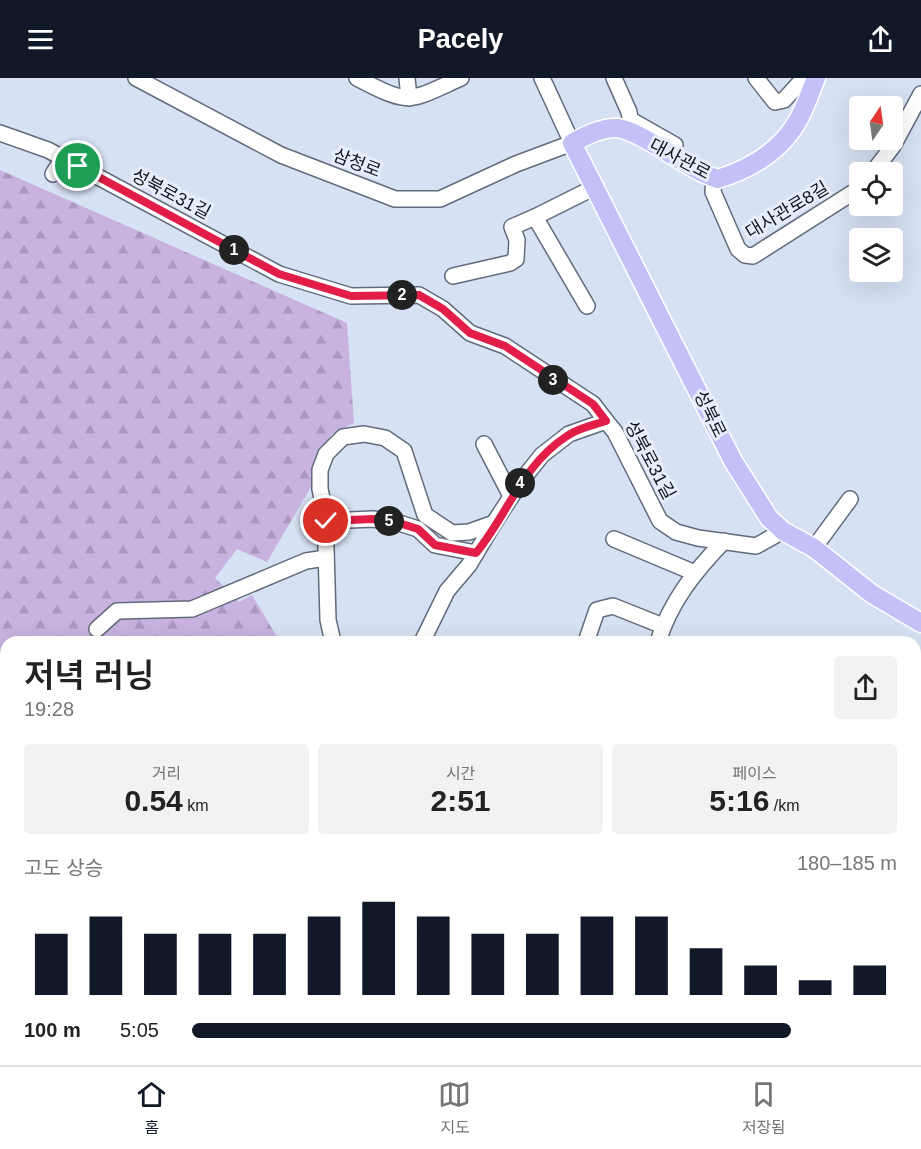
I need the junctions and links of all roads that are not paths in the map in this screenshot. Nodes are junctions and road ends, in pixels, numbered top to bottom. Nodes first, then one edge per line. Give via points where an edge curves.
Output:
1 (136, 78) edge
2 (357, 78) edge
3 (407, 78) edge
4 (461, 78) edge
5 (542, 78) edge
6 (614, 78) edge
7 (756, 78) edge
8 (804, 78) edge
9 (816, 78) edge
10 (921, 94) edge
11 (409, 98) junction
12 (630, 126) junction
13 (0, 133) edge
14 (572, 143) junction
15 (675, 146) dead end
16 (63, 158) junction
17 (881, 162) edge
18 (53, 174) dead end
19 (714, 177) junction
20 (595, 187) junction
21 (849, 195) edge
22 (535, 217) junction
23 (453, 276) dead end
24 (586, 306) dead end
25 (606, 421) junction
26 (484, 444) dead end
27 (511, 496) junction
28 (850, 499) dead end
29 (326, 521) junction
30 (494, 523) junction
31 (783, 531) junction
32 (614, 539) dead end
33 (724, 541) junction
34 (814, 548) junction
35 (476, 553) junction
36 (326, 558) junction
37 (695, 573) junction
38 (921, 623) edge
39 (663, 626) junction
40 (98, 629) dead end
41 (332, 636) edge
42 (425, 636) edge
43 (588, 636) edge
44 (660, 636) edge

1 - 14 street, 삼청로 via 281,155 395,199 440,199
2 - 11 street via 392,97
3 - 11 street
4 - 11 street
5 - 14 street
6 - 12 street via 630,111
7 - 8 street via 775,102 784,100
9 - 19 main road, 대사관로 via 797,122 771,152 741,172
10 - 17 street
12 - 14 main road, 대사관로 via 596,132
12 - 15 street
12 - 19 main road, 대사관로
13 - 16 street, 성북로31길
14 - 20 main road, 성북로
16 - 18 street
16 - 25 street, 성북로31길 via 279,274 351,296 419,295 443,309 470,333 505,346 593,404
19 - 21 street, 대사관로8길 via 713,192 738,249 745,255 753,256
20 - 22 street
20 - 31 main road, 성북로 via 733,461 763,509
22 - 23 street via 513,227 516,259
22 - 24 street
25 - 27 street, 성북로31길 via 569,434 542,455
25 - 33 street, 성북로31길 via 660,521 676,532
26 - 27 street
27 - 30 street, 성북로31길
28 - 34 street
29 - 30 street via 320,489 320,470 326,454 343,437 364,434 385,438 404,451 425,515 452,533
29 - 35 street via 373,519 399,523 418,529 435,545
29 - 36 street
30 - 35 street, 성북로31길
31 - 33 street, 성북로31길 via 756,546
31 - 34 main road, 성북로
32 - 37 street
33 - 37 street
34 - 38 main road, 성북로 via 872,594
35 - 42 street, 성북로31길 via 447,591
36 - 40 street via 306,561 192,609 117,612
36 - 41 street
37 - 39 street
39 - 43 street via 613,606 597,610
39 - 44 street

